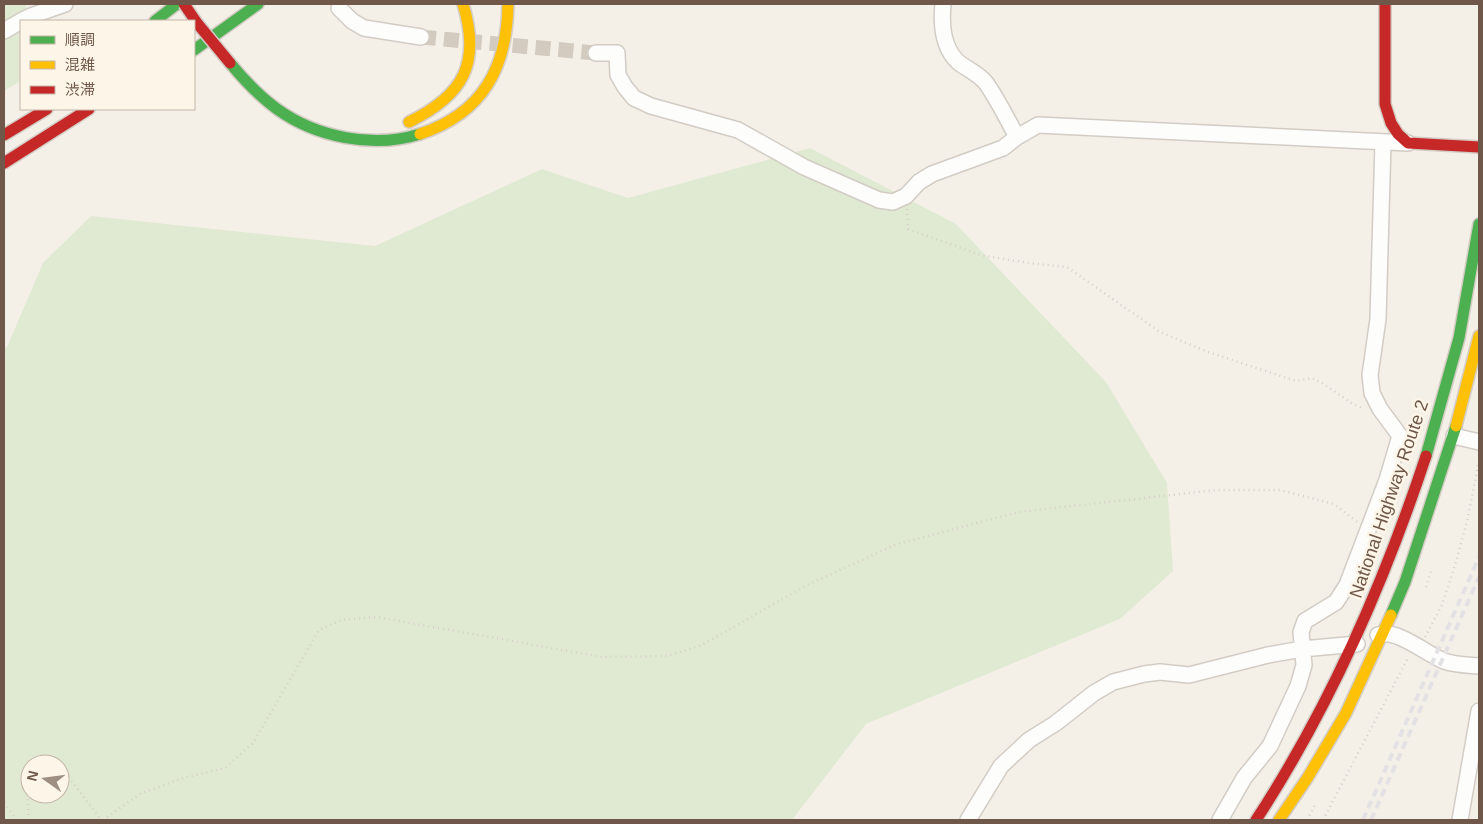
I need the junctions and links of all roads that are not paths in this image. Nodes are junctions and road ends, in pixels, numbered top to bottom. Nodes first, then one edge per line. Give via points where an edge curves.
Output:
1 (65, 4) edge
2 (177, 4) edge
3 (198, 4) edge
4 (258, 4) edge
5 (463, 4) edge
6 (508, 4) edge
7 (943, 4) edge
8 (1385, 4) edge
9 (339, 8) dead end
10 (184, 10) edge
11 (23, 20) edge
12 (156, 20) edge
13 (194, 20) edge
14 (195, 21) edge
15 (20, 22) edge
16 (4, 31) edge
17 (195, 35) edge
18 (421, 36) tunnel mouth
19 (230, 42) dead end
20 (195, 49) edge
21 (596, 53) tunnel mouth
22 (33, 110) edge
23 (45, 110) edge
24 (87, 110) edge
25 (397, 125) dead end
26 (4, 131) edge
27 (4, 135) edge
28 (1017, 137) junction
29 (1383, 142) junction
30 (1408, 143) junction
31 (1479, 147) edge
32 (4, 163) edge
33 (1479, 224) edge
34 (1479, 336) edge
35 (1472, 395) edge
36 (1454, 436) junction
37 (1479, 442) edge
38 (1383, 633) junction
39 (1353, 645) junction
40 (1302, 649) junction
41 (1479, 666) edge
42 (1479, 711) edge
43 (968, 820) edge
44 (1220, 820) edge
45 (1256, 820) edge
46 (1279, 820) edge
47 (1460, 820) edge

1 - 11 street
2 - 12 main road
3 - 10 main road
4 - 20 main road
5 - 25 main road via 471,39 461,80 440,106
6 - 14 main road, bridge via 507,32 501,58 485,90 470,106 451,121 428,132 376,141 351,140 293,119 244,80
7 - 28 street via 943,36 947,46 958,62 984,81
8 - 30 main road via 1385,104 1390,123
9 - 18 street via 364,28
10 - 13 main road, bridge
15 - 16 street
17 - 19 main road via 211,22
21 - 28 street via 617,53 618,74 634,98 651,106 738,130 804,167 879,200 893,202 906,196 932,174 1004,148
22 - 26 main road
23 - 27 main road
24 - 32 main road
28 - 29 street via 1038,125
29 - 30 street
29 - 40 street via 1378,319 1370,375 1372,393 1400,436 1347,585 1336,602 1305,621 1300,632
30 - 31 main road
33 - 39 main road, National Highway Route 2 via 1456,352 1431,445 1386,572
34 - 35 main road
35 - 36 main road
36 - 37 street
36 - 38 main road via 1405,582
38 - 39 street
38 - 41 street via 1401,638 1453,664
38 - 46 main road via 1346,713
39 - 40 street
39 - 45 main road, National Highway Route 2 via 1324,703
40 - 43 street via 1189,675 1160,672 1113,682 1030,740 1001,766
40 - 44 street via 1304,664 1298,686 1270,746 1244,778
42 - 47 street

